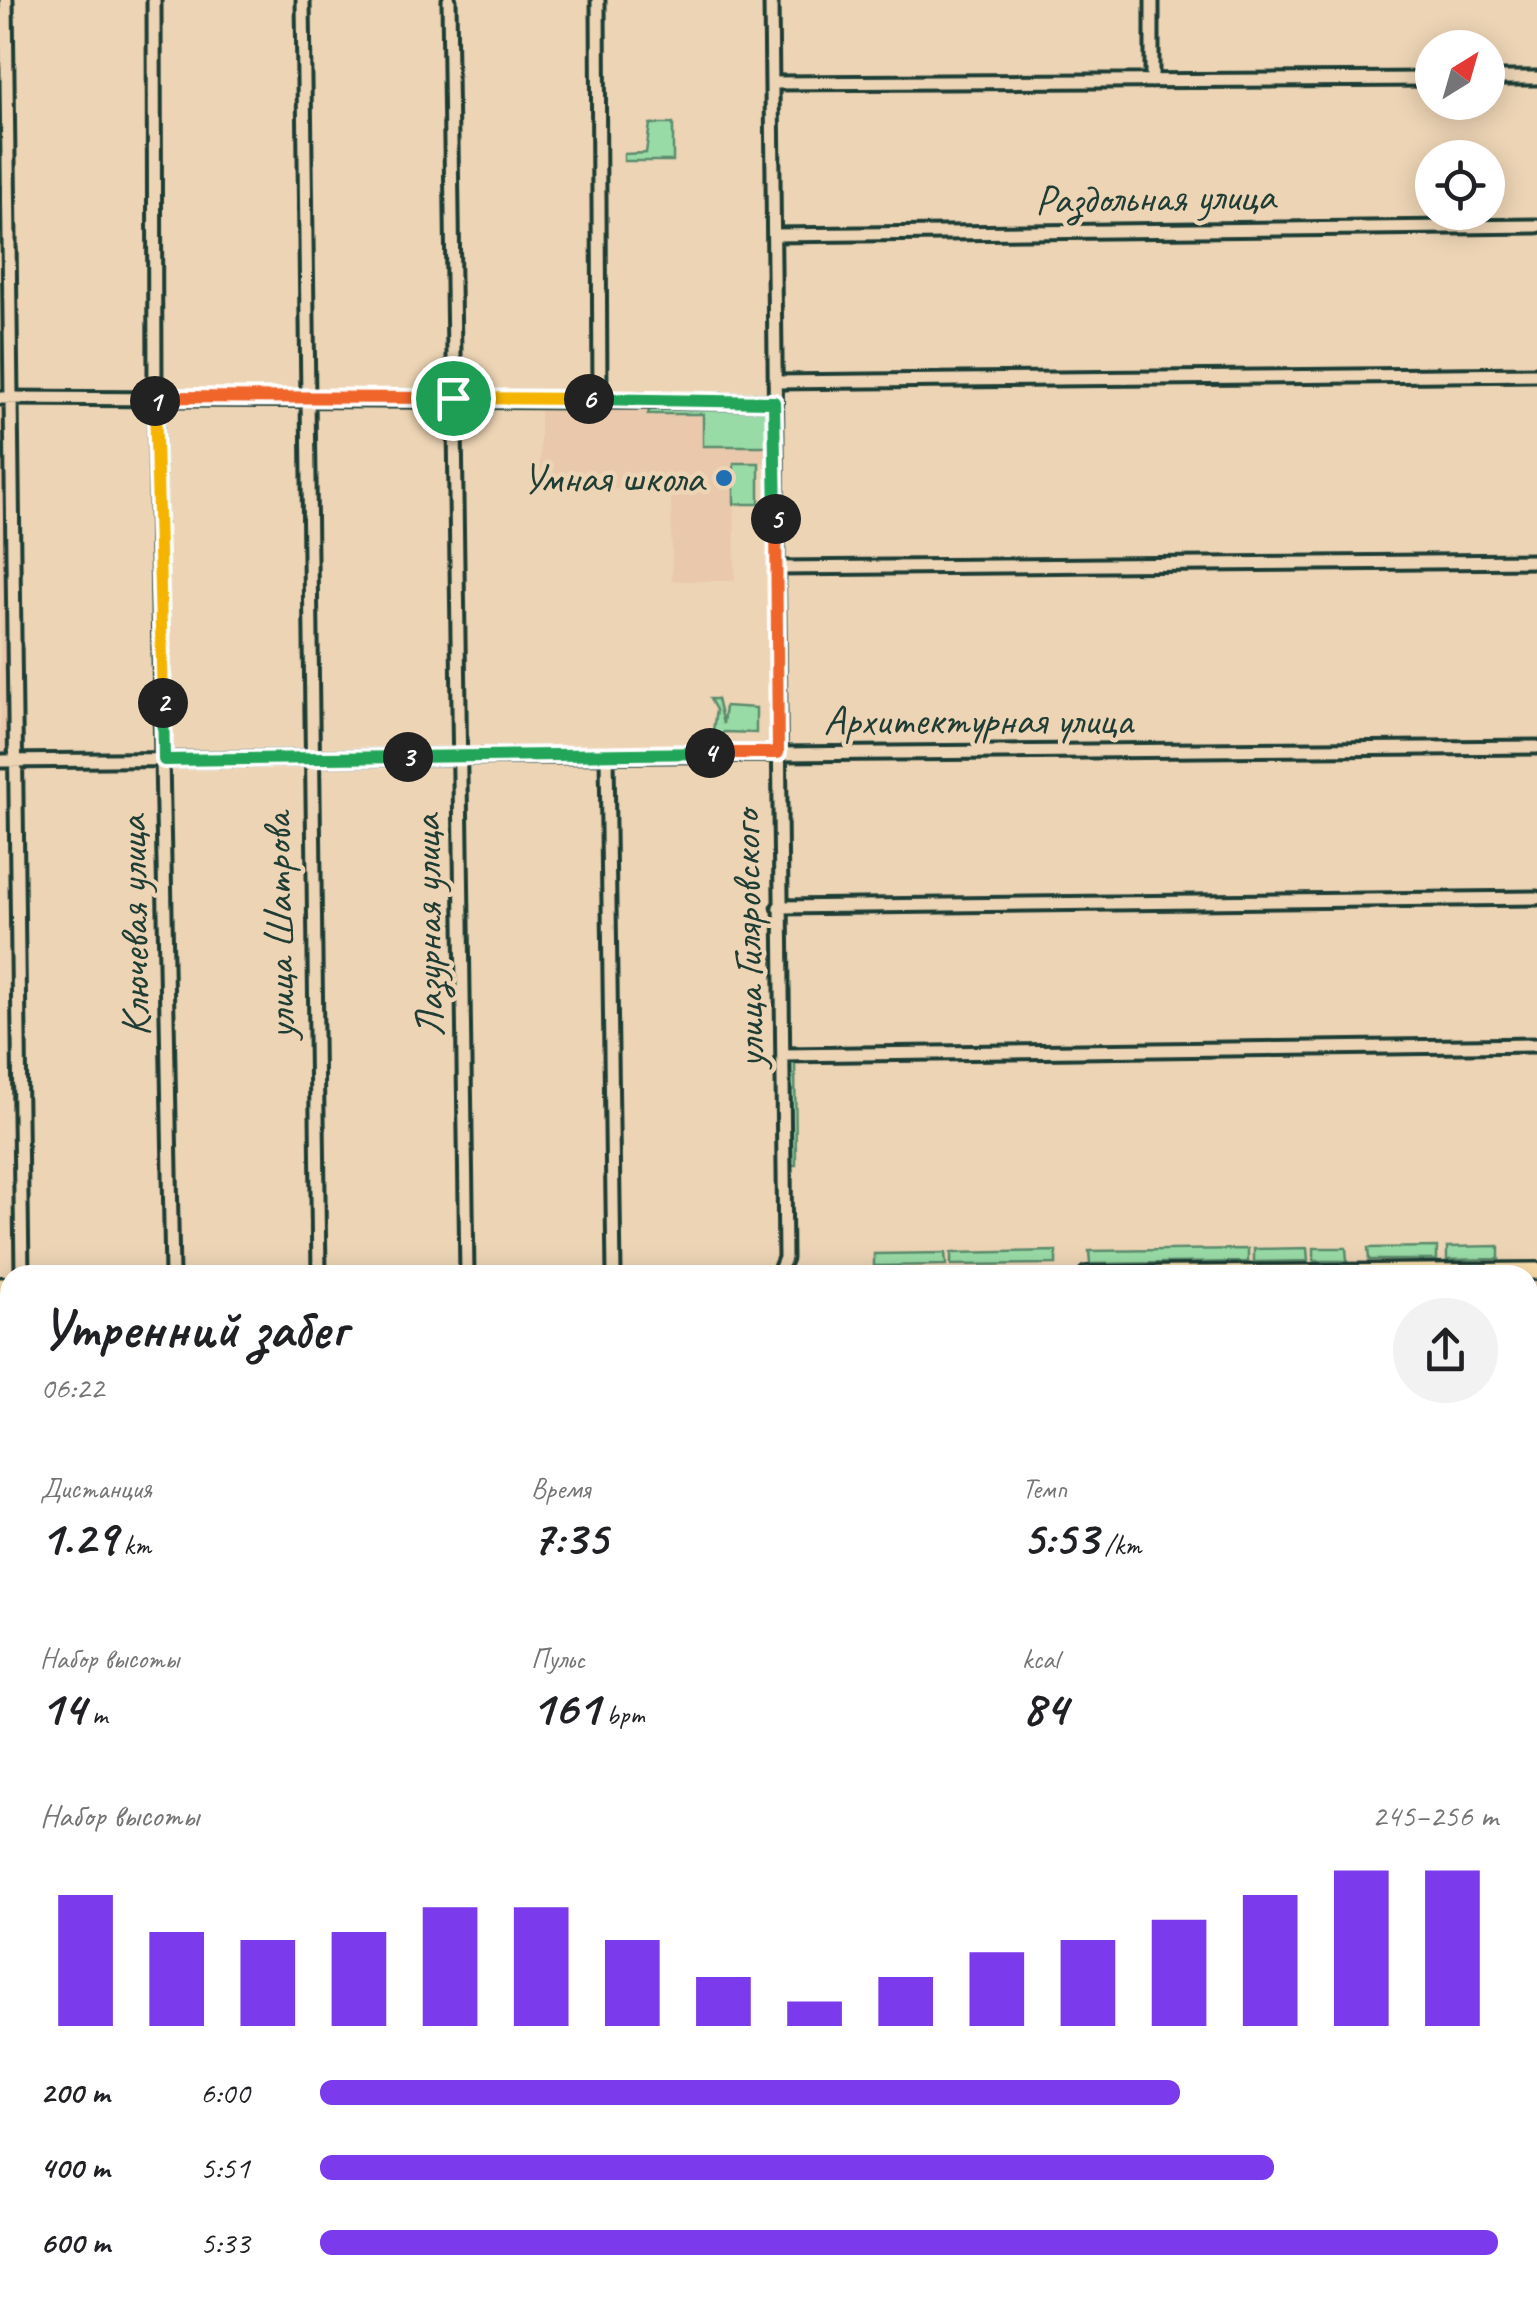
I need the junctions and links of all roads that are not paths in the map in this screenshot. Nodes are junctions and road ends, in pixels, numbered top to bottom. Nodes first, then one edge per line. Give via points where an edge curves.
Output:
1 (6, 0) edge
2 (154, 0) edge
3 (304, 0) edge
4 (449, 0) edge
5 (598, 0) edge
6 (771, 0) edge
7 (1152, 0) edge
8 (1415, 78) edge
9 (1505, 78) edge
10 (1537, 78) edge
11 (1152, 81) junction
12 (772, 83) junction
13 (1537, 226) edge
14 (774, 235) junction
15 (1537, 374) edge
16 (775, 382) junction
17 (155, 397) junction
18 (306, 397) junction
19 (5, 398) edge
20 (453, 398) junction
21 (600, 400) junction
22 (774, 402) junction
23 (1537, 562) edge
24 (777, 568) junction
25 (1537, 747) edge
26 (778, 753) junction
27 (607, 754) junction
28 (459, 756) junction
29 (311, 758) junction
30 (15, 760) junction
31 (164, 760) junction
32 (0, 761) edge
33 (1537, 898) edge
34 (779, 908) junction
35 (1537, 1045) edge
36 (783, 1055) junction
37 (22, 1265) edge
38 (172, 1265) edge
39 (319, 1265) edge
40 (467, 1265) edge
41 (614, 1265) edge
42 (782, 1265) edge

1 - 19 street
2 - 17 street, Ключевая улица
3 - 18 street, улица Шатрова
4 - 20 street, Лазурная улица
5 - 21 street
6 - 12 street, улица Гиляровского
7 - 11 street
8 - 11 street
9 - 10 street
11 - 12 street
12 - 14 street, улица Гиляровского
13 - 14 street, Раздольная улица
14 - 16 street, улица Гиляровского
15 - 16 street
16 - 22 street, улица Гиляровского
17 - 18 street
17 - 19 street
17 - 31 street, Ключевая улица
18 - 20 street
18 - 29 street, улица Шатрова
19 - 30 street
20 - 21 street
20 - 28 street, Лазурная улица
21 - 22 street
22 - 24 street, улица Гиляровского
23 - 24 street
24 - 26 street, улица Гиляровского
25 - 26 street, Архитектурная улица
26 - 27 street, Архитектурная улица
26 - 34 street, улица Гиляровского
27 - 28 street, Архитектурная улица
27 - 41 street
28 - 29 street, Архитектурная улица
28 - 40 street, Лазурная улица
29 - 31 street, Архитектурная улица
29 - 39 street, улица Шатрова
30 - 31 street, Архитектурная улица
30 - 32 street, Архитектурная улица
30 - 37 street
31 - 38 street, Ключевая улица
33 - 34 street
34 - 36 street, улица Гиляровского
35 - 36 street
36 - 42 street, улица Гиляровского

